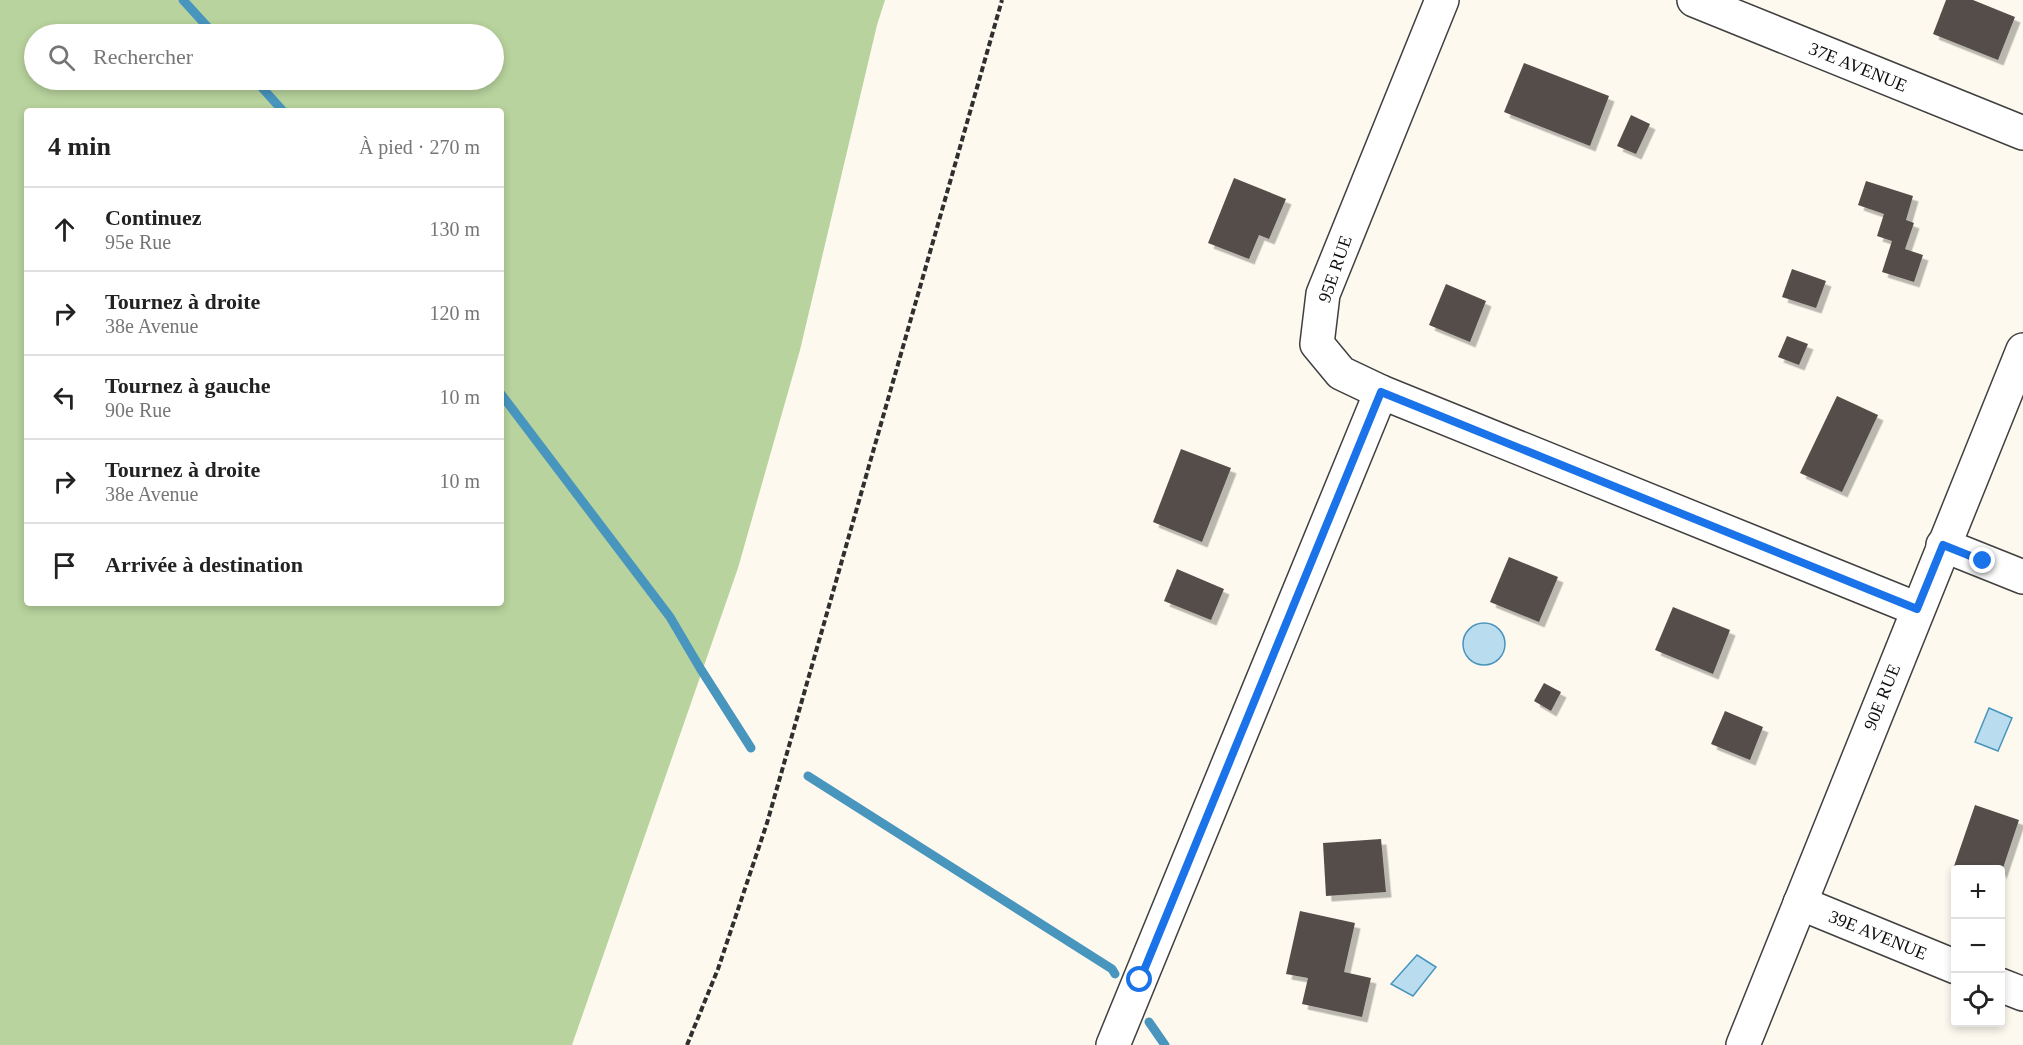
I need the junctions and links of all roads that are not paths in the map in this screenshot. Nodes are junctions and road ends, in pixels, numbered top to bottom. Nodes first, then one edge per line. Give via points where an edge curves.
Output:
1 (1442, 0) edge
2 (1694, 0) edge
3 (2023, 133) edge
4 (2023, 350) edge
5 (1381, 392) junction
6 (1943, 545) junction
7 (2023, 577) edge
8 (1917, 609) junction
9 (1800, 903) junction
10 (1951, 965) edge
11 (2005, 987) edge
12 (2023, 994) edge
13 (1113, 1045) edge
14 (1743, 1045) edge

1 - 5 street, 95E RUE via 1323,294 1317,344 1341,373
2 - 3 street, 37E AVENUE
4 - 6 street, 90E RUE
5 - 8 street, 95E RUE
5 - 13 street
6 - 7 street
6 - 8 street, 90E RUE
8 - 9 street, 90E RUE
9 - 10 street, 39E AVENUE
9 - 14 street, 90E RUE
11 - 12 street

